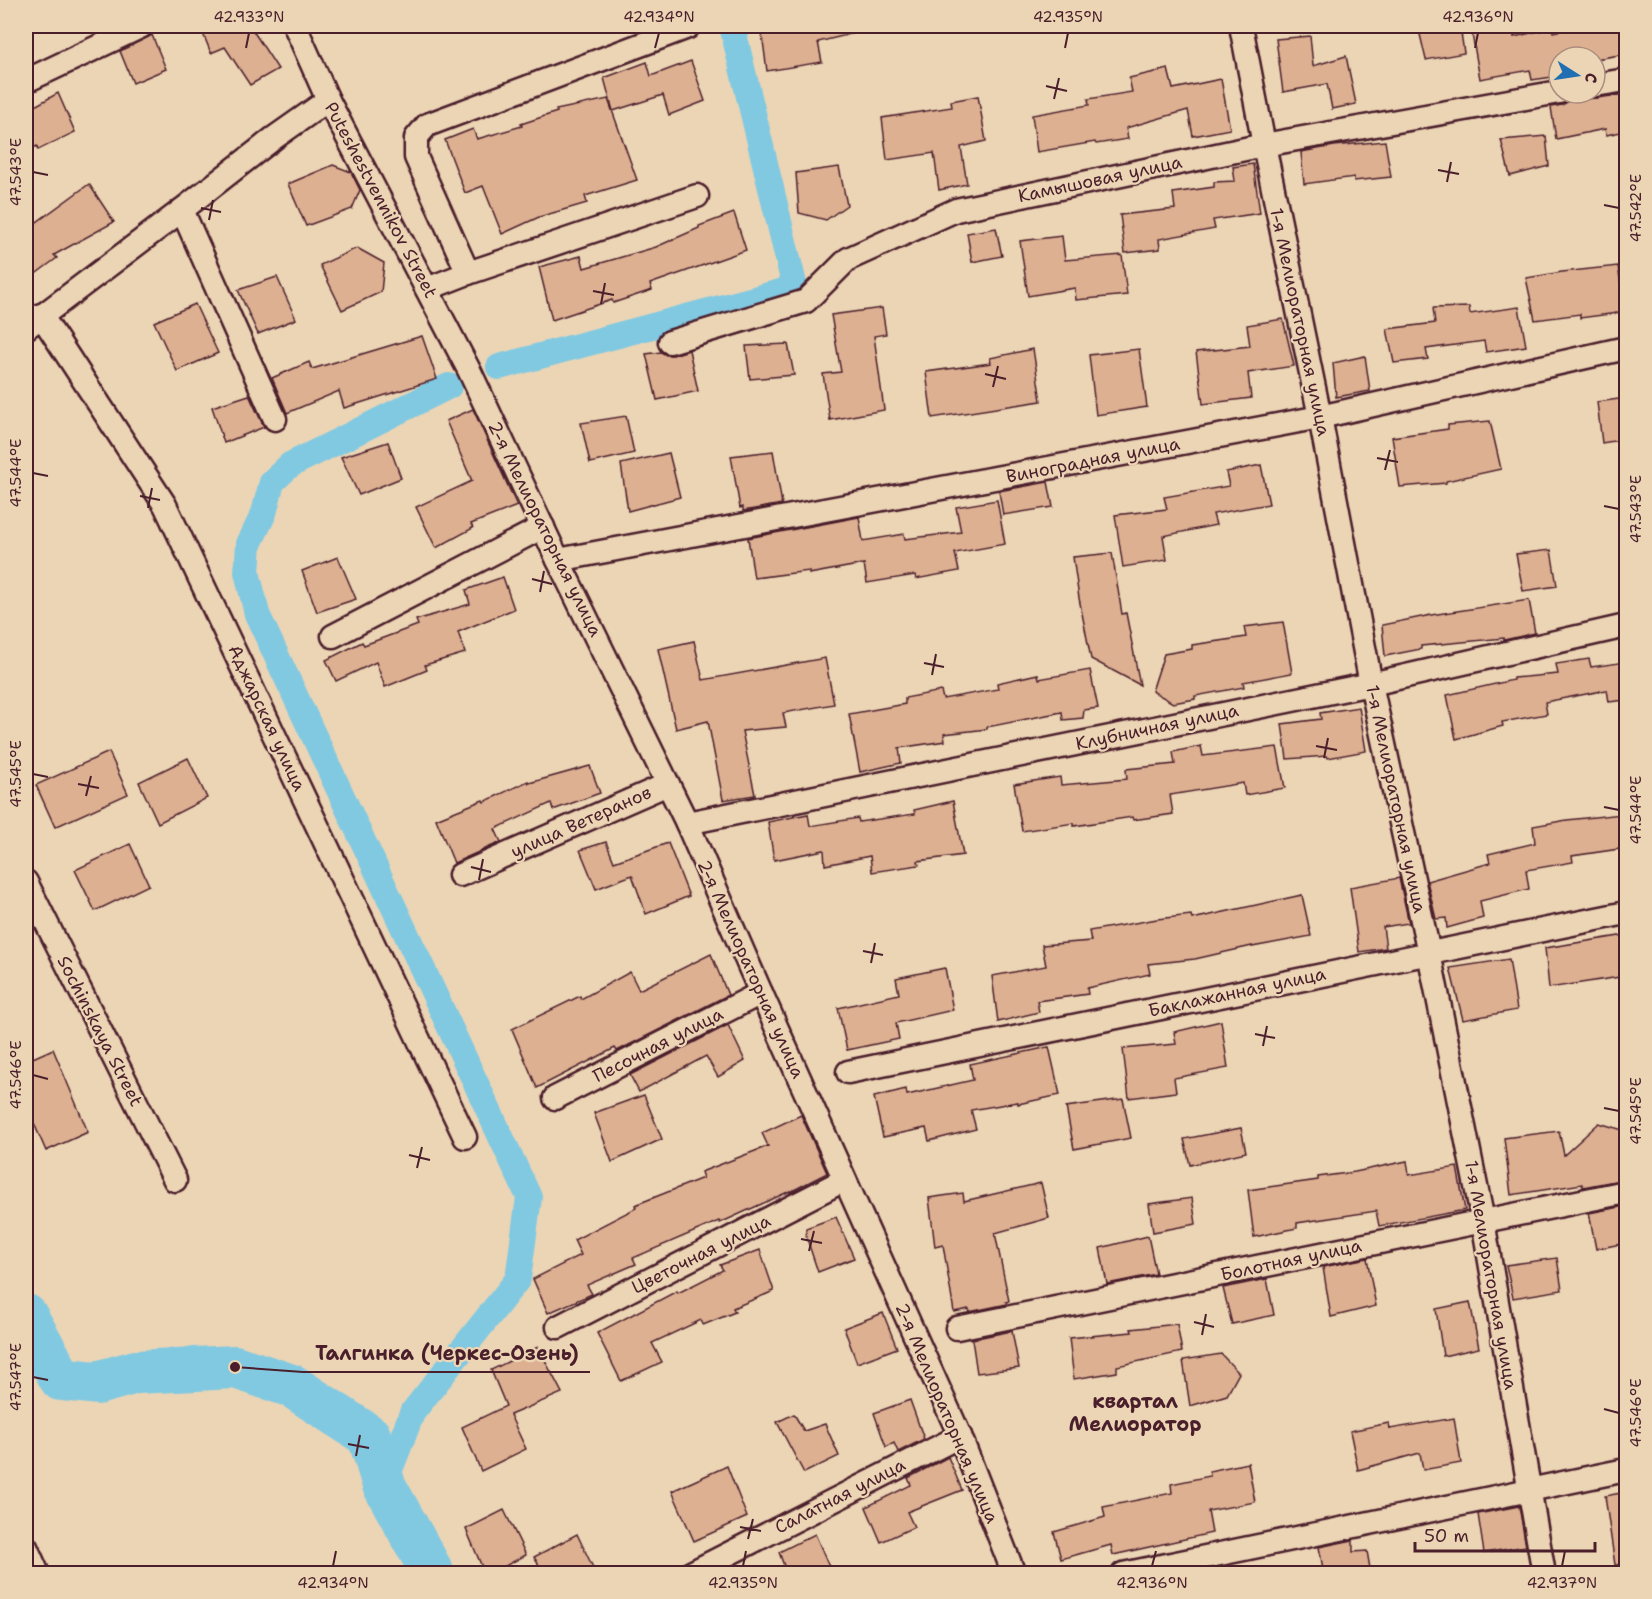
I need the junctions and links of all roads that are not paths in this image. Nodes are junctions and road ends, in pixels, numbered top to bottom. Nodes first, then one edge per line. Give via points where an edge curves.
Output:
1 (142, 26) edge
2 (295, 26) edge
3 (1241, 26) edge
4 (688, 27) dead end
5 (1626, 80) edge
6 (26, 81) edge
7 (1607, 84) edge
8 (1547, 94) edge
9 (328, 100) junction
10 (1264, 145) junction
11 (697, 196) dead end
12 (182, 210) junction
13 (468, 273) junction
14 (427, 289) junction
15 (33, 322) edge
16 (670, 342) dead end
17 (1626, 348) edge
18 (470, 372) joint
19 (1320, 417) junction
20 (275, 419) dead end
21 (543, 527) junction
22 (558, 560) junction
23 (1626, 626) edge
24 (333, 636) dead end
25 (1371, 684) junction
26 (668, 784) junction
27 (687, 823) junction
28 (460, 875) dead end
29 (26, 882) edge
30 (1626, 913) edge
31 (1430, 953) junction
32 (761, 993) junction
33 (848, 1072) dead end
34 (555, 1098) dead end
35 (465, 1137) dead end
36 (175, 1180) dead end
37 (844, 1180) junction
38 (1626, 1192) edge
39 (1483, 1221) junction
40 (558, 1327) dead end
41 (957, 1328) dead end
42 (960, 1436) junction
43 (1626, 1470) edge
44 (1529, 1490) junction
45 (26, 1547) edge
46 (38, 1574) edge
47 (689, 1574) edge
48 (1014, 1574) edge
49 (1123, 1574) edge
50 (1544, 1574) edge

1 - 6 street
2 - 9 street, Puteshestvennikov Street
3 - 10 street, 1-я Мелиораторная улица
4 - 13 street via 427,125 421,131 416,138 416,157
5 - 7 street
8 - 10 street, Камышовая улица
9 - 12 street
9 - 14 street, Puteshestvennikov Street
10 - 16 street, Камышовая улица via 956,210 848,259 806,301
10 - 19 street, 1-я Мелиораторная улица
11 - 13 street
12 - 15 street
12 - 20 street
13 - 14 street
14 - 18 street, Puteshestvennikov Street
15 - 35 street, Аджарская улица via 165,505
17 - 19 street, Виноградная улица
18 - 21 street, 2-я Мелиораторная улица
19 - 22 street, Виноградная улица
19 - 25 street, 1-я Мелиораторная улица
21 - 22 street, 2-я Мелиораторная улица
21 - 24 street
22 - 26 street, 2-я Мелиораторная улица
23 - 25 street, Клубничная улица
25 - 27 street, Клубничная улица
25 - 31 street, 1-я Мелиораторная улица
26 - 27 street, 2-я Мелиораторная улица
26 - 28 street, улица Ветеранов
27 - 32 street, 2-я Мелиораторная улица
29 - 36 street, Sochinskaya Street
30 - 31 street, Баклажанная улица
31 - 33 street, Баклажанная улица
31 - 39 street, 1-я Мелиораторная улица
32 - 34 street, Песочная улица
32 - 37 street, 2-я Мелиораторная улица
37 - 40 street, Цветочная улица
37 - 42 street, 2-я Мелиораторная улица
38 - 39 street, Болотная улица
39 - 41 street, Болотная улица
39 - 44 street, 1-я Мелиораторная улица
42 - 47 street, Салатная улица
42 - 48 street, 2-я Мелиораторная улица
43 - 44 street
44 - 49 street
44 - 50 street, 1-я Мелиораторная улица
45 - 46 street

